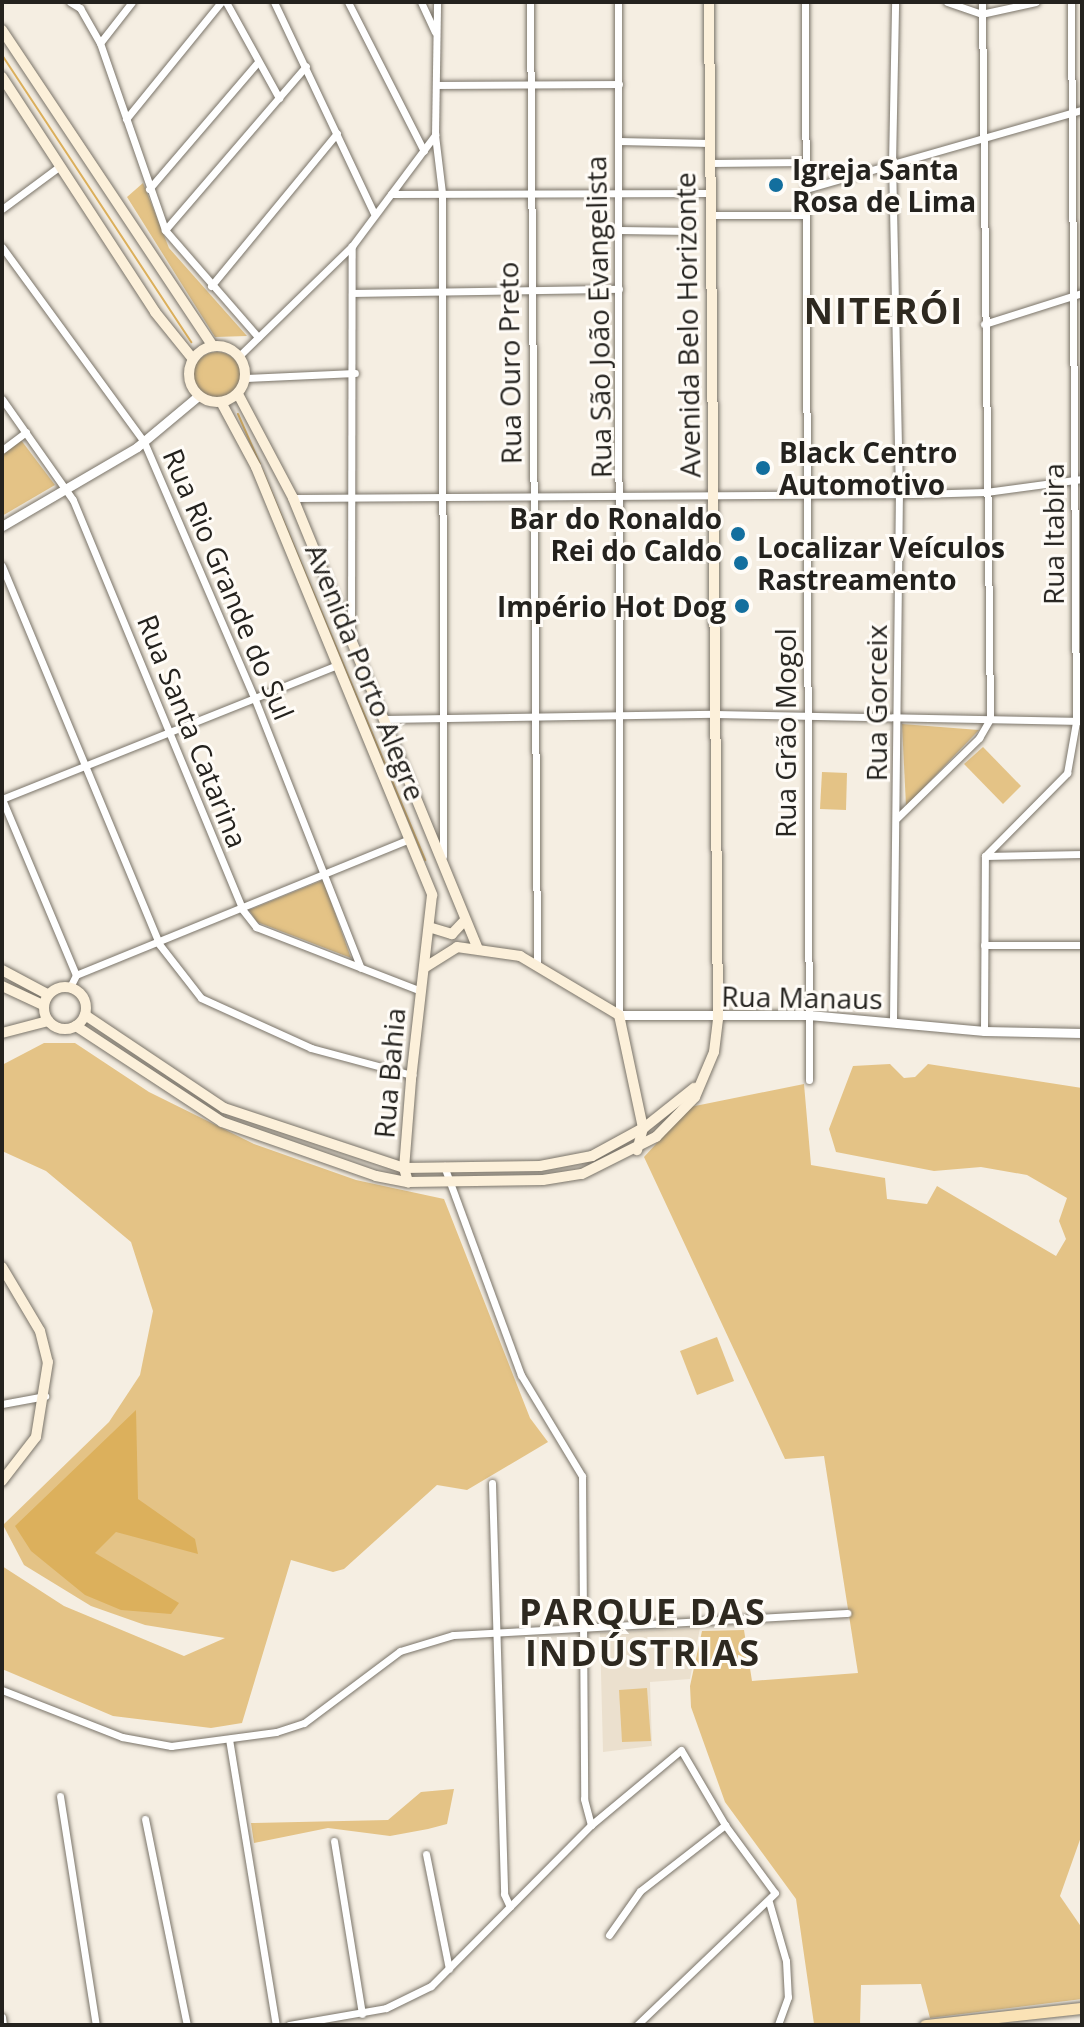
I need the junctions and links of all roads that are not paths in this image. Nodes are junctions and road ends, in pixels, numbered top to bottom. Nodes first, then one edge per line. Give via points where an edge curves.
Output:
1 (70, 2) edge
2 (132, 2) edge
3 (224, 2) edge
4 (274, 2) edge
5 (348, 2) edge
6 (421, 2) edge
7 (437, 2) edge
8 (530, 2) edge
9 (618, 2) edge
10 (709, 2) edge
11 (805, 2) edge
12 (895, 2) edge
13 (947, 2) edge
14 (982, 2) edge
15 (1036, 2) edge
16 (1071, 2) edge
17 (82, 5) edge
18 (981, 14) junction
19 (2, 30) edge
20 (435, 34) junction
21 (100, 43) junction
22 (258, 62) junction
23 (306, 66) junction
24 (2, 77) edge
25 (530, 83) junction
26 (619, 84) junction
27 (436, 85) junction
28 (279, 98) junction
29 (1079, 111) edge
30 (126, 119) junction
31 (337, 133) junction
32 (435, 135) junction
33 (984, 138) junction
34 (619, 141) junction
35 (709, 143) junction
36 (424, 151) junction
37 (806, 162) junction
38 (709, 163) junction
39 (892, 165) junction
40 (60, 166) junction
41 (149, 189) junction
42 (806, 189) junction
43 (618, 192) junction
44 (442, 193) junction
45 (530, 193) junction
46 (708, 193) junction
47 (391, 194) junction
48 (2, 209) edge
49 (374, 214) junction
50 (709, 215) junction
51 (806, 215) junction
52 (165, 230) junction
53 (619, 230) junction
54 (691, 231) dead end
55 (352, 246) junction
56 (2, 247) edge
57 (211, 286) junction
58 (530, 288) junction
59 (619, 289) junction
60 (442, 291) junction
61 (354, 293) junction
62 (1078, 294) edge
63 (984, 324) junction
64 (258, 337) junction
65 (213, 346) junction
66 (239, 356) junction
67 (192, 358) junction
68 (355, 373) junction
69 (246, 378) junction
70 (1082, 388) edge
71 (1072, 391) junction
72 (238, 394) junction
73 (198, 396) junction
74 (2, 399) edge
75 (221, 402) junction
76 (26, 432) junction
77 (144, 442) junction
78 (2, 450) edge
79 (1080, 480) edge
80 (67, 490) junction
81 (986, 492) junction
82 (713, 494) junction
83 (807, 494) junction
84 (899, 494) junction
85 (622, 495) junction
86 (293, 498) junction
87 (352, 498) junction
88 (444, 498) junction
89 (533, 498) junction
90 (2, 526) edge
91 (1075, 532) junction
92 (1082, 538) edge
93 (2, 566) edge
94 (351, 640) junction
95 (337, 665) junction
96 (254, 697) junction
97 (715, 714) junction
98 (807, 715) junction
99 (622, 717) junction
100 (444, 718) junction
101 (535, 718) junction
102 (385, 719) junction
103 (897, 719) junction
104 (990, 719) junction
105 (1079, 722) edge
106 (171, 732) junction
107 (86, 765) junction
108 (2, 799) edge
109 (897, 818) junction
110 (409, 839) junction
111 (1082, 854) edge
112 (985, 856) junction
113 (443, 864) junction
114 (326, 876) junction
115 (242, 909) junction
116 (464, 921) junction
117 (432, 928) junction
118 (159, 944) junction
119 (984, 945) junction
120 (1082, 945) edge
121 (478, 949) junction
122 (537, 963) junction
123 (361, 968) junction
124 (424, 968) junction
125 (2, 970) edge
126 (76, 975) junction
127 (2, 986) edge
128 (70, 987) junction
129 (421, 991) junction
130 (45, 1000) junction
131 (85, 1015) junction
132 (619, 1015) junction
133 (809, 1015) junction
134 (718, 1018) junction
135 (893, 1019) junction
136 (48, 1021) junction
137 (76, 1026) junction
138 (984, 1031) junction
139 (2, 1033) edge
140 (1082, 1033) edge
141 (412, 1075) junction
142 (704, 1078) junction
143 (809, 1080) dead end
144 (643, 1128) junction
145 (637, 1150) junction
146 (444, 1166) junction
147 (404, 1168) junction
148 (408, 1182) junction
149 (451, 1183) junction
150 (2, 1267) edge
151 (47, 1395) junction
152 (2, 1404) edge
153 (2, 1481) edge
154 (492, 1483) dead end
155 (847, 1613) dead end
156 (585, 1628) junction
157 (497, 1632) junction
158 (2, 1690) edge
159 (229, 1739) junction
160 (60, 1796) dead end
161 (145, 1819) dead end
162 (591, 1825) junction
163 (725, 1825) junction
164 (334, 1841) dead end
165 (426, 1854) dead end
166 (769, 1902) junction
167 (510, 1907) junction
168 (609, 1935) dead end
169 (449, 1969) junction
170 (1082, 2008) edge
171 (362, 2014) junction
172 (2, 2017) edge
173 (3, 2025) edge
174 (96, 2025) edge
175 (187, 2025) edge
176 (276, 2025) edge
177 (289, 2025) edge
178 (637, 2025) edge
179 (778, 2025) edge
180 (925, 2025) edge

1 - 17 street
2 - 21 street
3 - 22 street
3 - 30 street
4 - 23 street
5 - 36 street
6 - 20 street
7 - 20 street
8 - 25 street, Rua Ouro Preto
9 - 26 street, Rua São João Evangelista
10 - 35 main road, Avenida Belo Horizonte
11 - 37 street, Rua Grão Mogol
12 - 39 street, Rua Gorceix
13 - 18 street
14 - 18 street
15 - 18 street
16 - 29 street, Rua Itabira
17 - 21 street
18 - 33 street
19 - 65 main road
20 - 27 street
21 - 30 street
22 - 28 street
22 - 41 street
23 - 28 street
23 - 31 street
24 - 40 main road
25 - 26 street
25 - 27 street
25 - 45 street, Rua Ouro Preto
26 - 34 street, Rua São João Evangelista
27 - 32 street
28 - 52 street
29 - 33 street
29 - 62 street, Rua Itabira
30 - 41 street
31 - 49 street
31 - 57 street
32 - 36 street
32 - 44 street
33 - 39 street
33 - 63 street
34 - 35 street
34 - 43 street, Rua São João Evangelista
35 - 38 main road, Avenida Belo Horizonte
36 - 47 street
37 - 38 street
37 - 42 street, Rua Grão Mogol
38 - 46 main road, Avenida Belo Horizonte
39 - 42 street
39 - 84 street, Rua Gorceix
40 - 48 street
40 - 67 main road via 155,312
41 - 52 street
42 - 51 street, Rua Grão Mogol
43 - 45 street
43 - 46 street
43 - 53 street, Rua São João Evangelista
44 - 45 street
44 - 47 street
44 - 60 street
45 - 58 street, Rua Ouro Preto
46 - 50 main road, Avenida Belo Horizonte
47 - 49 street
49 - 55 street
50 - 51 street
50 - 82 main road, Avenida Belo Horizonte
51 - 83 street, Rua Grão Mogol
52 - 57 street
53 - 54 street
53 - 59 street, Rua São João Evangelista
55 - 61 street
55 - 64 street
56 - 77 street, Rua Rio Grande do Sul
57 - 64 street
58 - 59 street
58 - 60 street
58 - 89 street, Rua Ouro Preto
59 - 85 street, Rua São João Evangelista
60 - 61 street
60 - 88 street
61 - 68 street
62 - 63 street
62 - 71 street, Rua Itabira
63 - 81 street
64 - 66 street
65 - 66 main road
65 - 67 main road
66 - 69 main road
67 - 73 main road via 189,376
68 - 69 street
68 - 87 street
69 - 72 main road
70 - 71 street
71 - 79 street, Rua Itabira
72 - 75 main road
72 - 86 main road, Avenida Porto Alegre
73 - 75 main road
73 - 77 street
74 - 76 street, Rua Santa Catarina
75 - 95 main road, Avenida Porto Alegre via 256,467
76 - 78 street
76 - 80 street, Rua Santa Catarina
77 - 80 street
77 - 96 street, Rua Rio Grande do Sul
79 - 81 street
79 - 91 street, Rua Itabira
80 - 90 street
80 - 106 street, Rua Santa Catarina
81 - 84 street
81 - 104 street
82 - 83 street
82 - 85 street
82 - 97 main road, Avenida Belo Horizonte
83 - 84 street
83 - 98 street, Rua Grão Mogol
84 - 103 street, Rua Gorceix
85 - 89 street
85 - 99 street, Rua São João Evangelista
86 - 87 street
86 - 94 main road, Avenida Porto Alegre
87 - 88 street
87 - 94 street
88 - 89 street
88 - 100 street
89 - 101 street, Rua Ouro Preto
91 - 92 street
91 - 105 street, Rua Itabira
93 - 107 street
94 - 102 main road, Avenida Porto Alegre
95 - 96 street
95 - 110 main road, Avenida Porto Alegre
96 - 106 street
96 - 114 street, Rua Rio Grande do Sul
97 - 98 street
97 - 99 street
97 - 134 main road, Avenida Belo Horizonte
98 - 103 street
98 - 133 street, Rua Grão Mogol
99 - 101 street
99 - 132 street, Rua São João Evangelista
100 - 101 street
100 - 102 street
100 - 113 street
101 - 122 street, Rua Ouro Preto
102 - 113 main road, Avenida Porto Alegre
103 - 104 street
103 - 109 street, Rua Gorceix
104 - 105 street
104 - 109 street via 979,738
105 - 112 street, Rua Itabira via 1067,773
106 - 107 street
106 - 115 street, Rua Santa Catarina
107 - 108 street
107 - 118 street
108 - 126 street
109 - 135 street, Rua Gorceix
110 - 114 street
110 - 117 main road, Avenida Porto Alegre via 432,895
111 - 112 street
112 - 119 street
113 - 116 main road, Avenida Porto Alegre
114 - 115 street
114 - 123 street, Rua Rio Grande do Sul
115 - 118 street
115 - 123 street, Rua Santa Catarina via 256,927
116 - 117 main road via 452,934
116 - 121 main road, Avenida Porto Alegre
117 - 124 main road, Avenida Porto Alegre
118 - 126 street
118 - 141 street via 201,998 311,1048
119 - 120 street
119 - 138 street
121 - 122 main road
121 - 124 main road via 457,947
122 - 132 main road
123 - 129 street, Rua Santa Catarina
124 - 129 main road, Rua Bahia
125 - 130 main road
126 - 128 street
127 - 130 main road
128 - 130 main road
128 - 131 main road via 84,998
129 - 141 main road, Rua Bahia
130 - 136 main road
131 - 137 main road
131 - 147 main road via 224,1108
132 - 134 street, Rua Manaus
132 - 144 main road
133 - 134 street, Rua Manaus
133 - 135 street, Rua Manaus
133 - 143 street, Rua Grão Mogol
134 - 142 main road, Avenida Belo Horizonte
135 - 138 street, Rua Manaus
136 - 137 main road via 57,1028
136 - 139 main road
137 - 148 main road, Avenida Belo Horizonte via 222,1122 376,1176
138 - 140 street, Rua Manaus
141 - 147 main road, Rua Bahia
142 - 144 main road
142 - 145 main road, Avenida Belo Horizonte via 678,1118
144 - 145 main road
144 - 146 main road via 592,1156 540,1166
145 - 149 main road, Avenida Belo Horizonte via 582,1174
146 - 147 main road
146 - 149 street
147 - 148 main road, Rua Bahia
148 - 149 main road, Avenida Belo Horizonte
149 - 156 street via 521,1375 582,1476
150 - 151 main road via 40,1331 48,1362
151 - 152 street
151 - 153 main road via 36,1437
154 - 157 street
155 - 156 street
156 - 157 street
156 - 162 street via 584,1799
157 - 159 street via 453,1635 400,1651 304,1723
157 - 167 street via 504,1894
158 - 159 street via 150,1745
159 - 176 street
160 - 174 street
161 - 175 street
162 - 163 street via 681,1750
162 - 167 street
163 - 166 street via 775,1893
163 - 168 street via 640,1891
164 - 171 street
165 - 169 street
166 - 178 street
166 - 179 street via 786,1961 788,1997
167 - 169 street
169 - 171 street via 411,1999
170 - 180 main road
171 - 177 street
172 - 173 street

